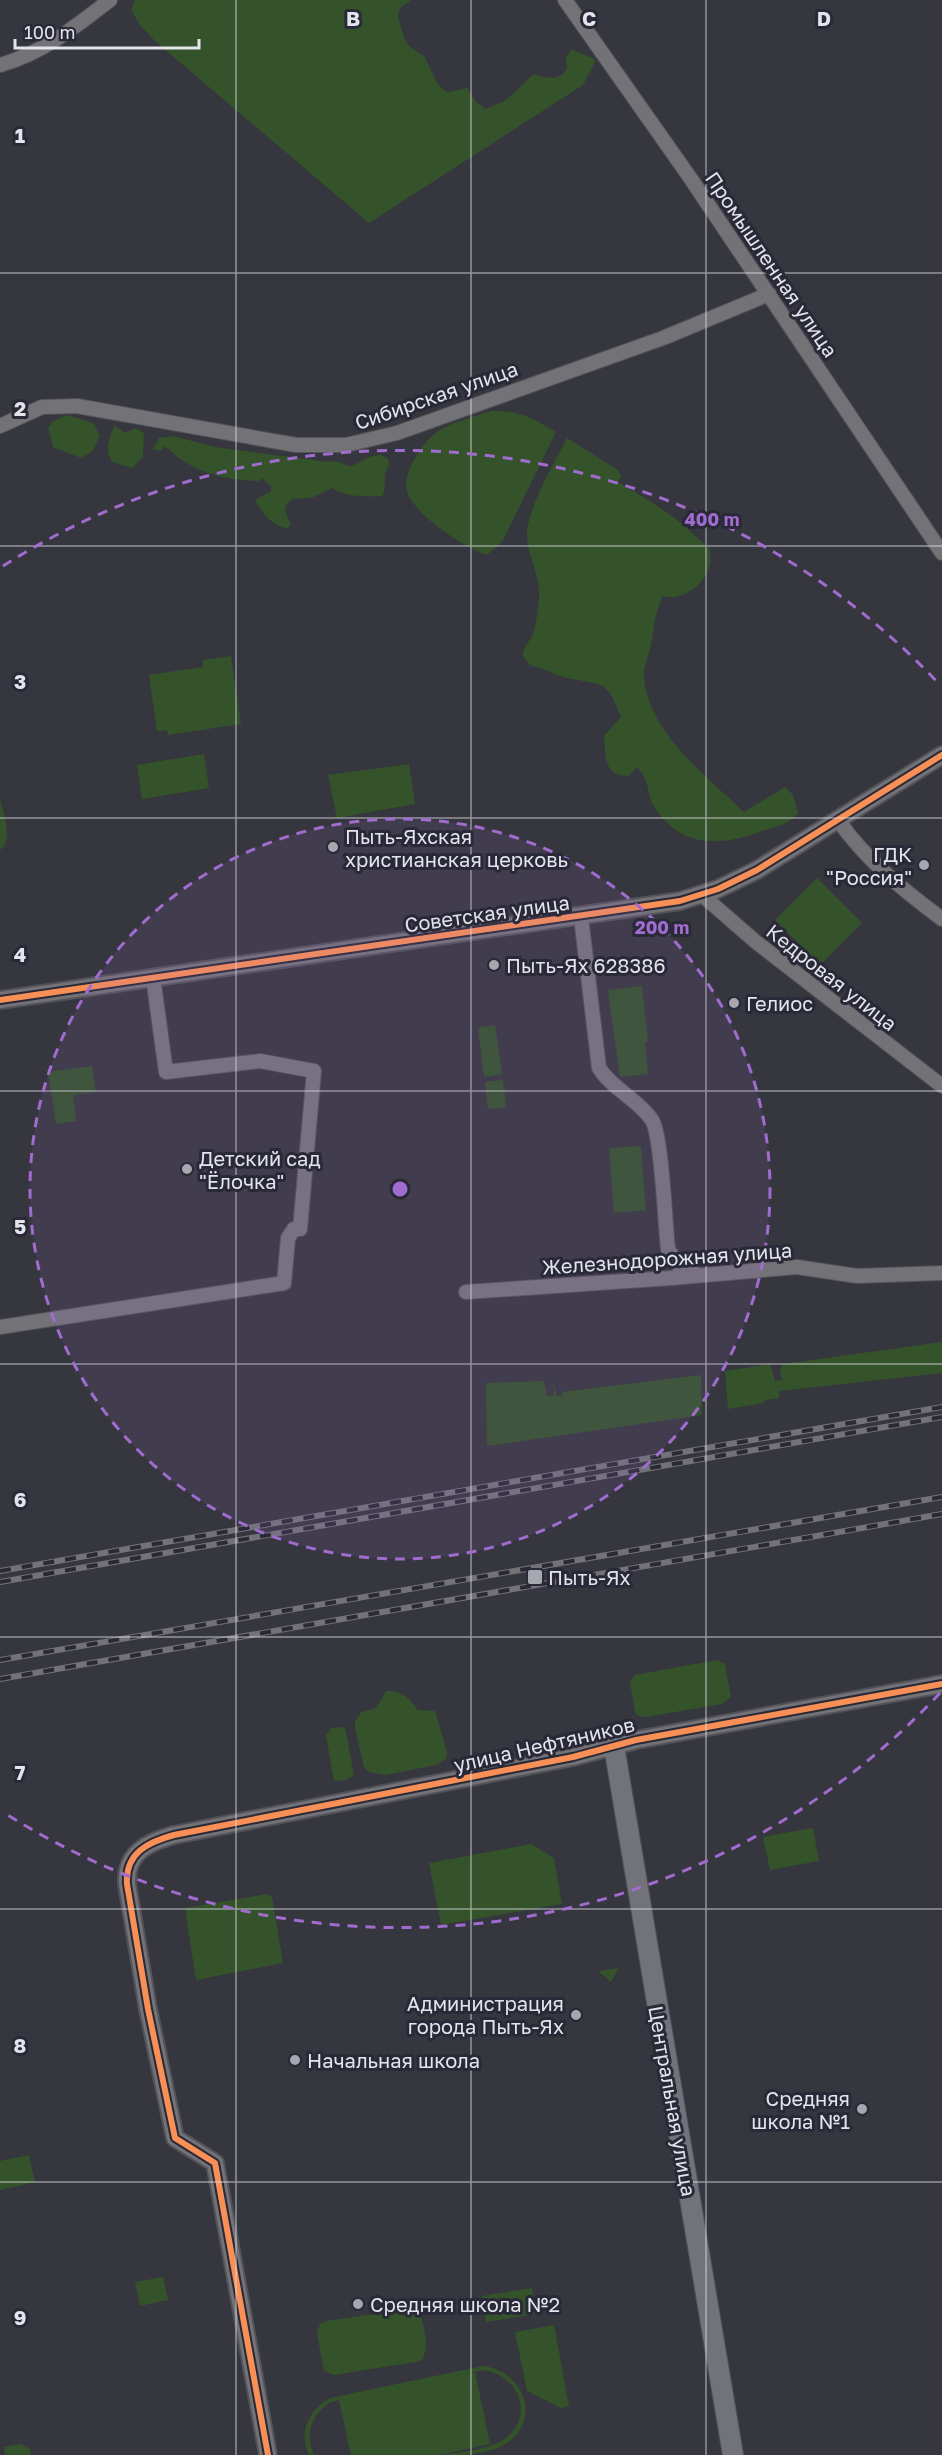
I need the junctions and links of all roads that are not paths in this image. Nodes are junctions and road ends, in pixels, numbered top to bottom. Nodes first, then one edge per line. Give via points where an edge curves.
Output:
1 (110, 0) edge
2 (565, 0) edge
3 (0, 65) edge
4 (769, 294) junction
5 (0, 426) edge
6 (942, 553) edge
7 (942, 755) edge
8 (838, 820) junction
9 (702, 895) junction
10 (581, 917) junction
11 (942, 919) edge
12 (153, 977) junction
13 (0, 1000) edge
14 (942, 1086) edge
15 (942, 1273) edge
16 (697, 1275) junction
17 (466, 1292) dead end
18 (0, 1327) edge
19 (942, 1684) edge
20 (614, 1746) junction
21 (268, 2455) edge
22 (733, 2455) edge

1 - 3 street via 54,42 29,56
2 - 4 street, Промышленная улица
4 - 5 street, Сибирская улица via 663,338 397,433 346,445 296,445 77,406 42,407
4 - 6 street, Промышленная улица
7 - 8 street, Советская улица
8 - 9 street, Советская улица via 757,870
8 - 11 street via 860,850
9 - 10 street, Советская улица
9 - 14 street, Кедровая улица via 756,942
10 - 12 street, Советская улица
10 - 16 street via 599,1068 655,1127 668,1249 678,1265
12 - 13 street, Советская улица
12 - 18 street via 166,1072 260,1061 314,1071 300,1229 294,1229 288,1238 284,1282
15 - 16 street, Железнодорожная улица via 857,1276 797,1267
16 - 17 street, Железнодорожная улица
19 - 20 street, улица Нефтяников
20 - 21 street, улица Нефтяников via 154,1840 136,1853 129,1864 127,1877 148,2009 176,2138 215,2163
20 - 22 main road, Центральная улица

